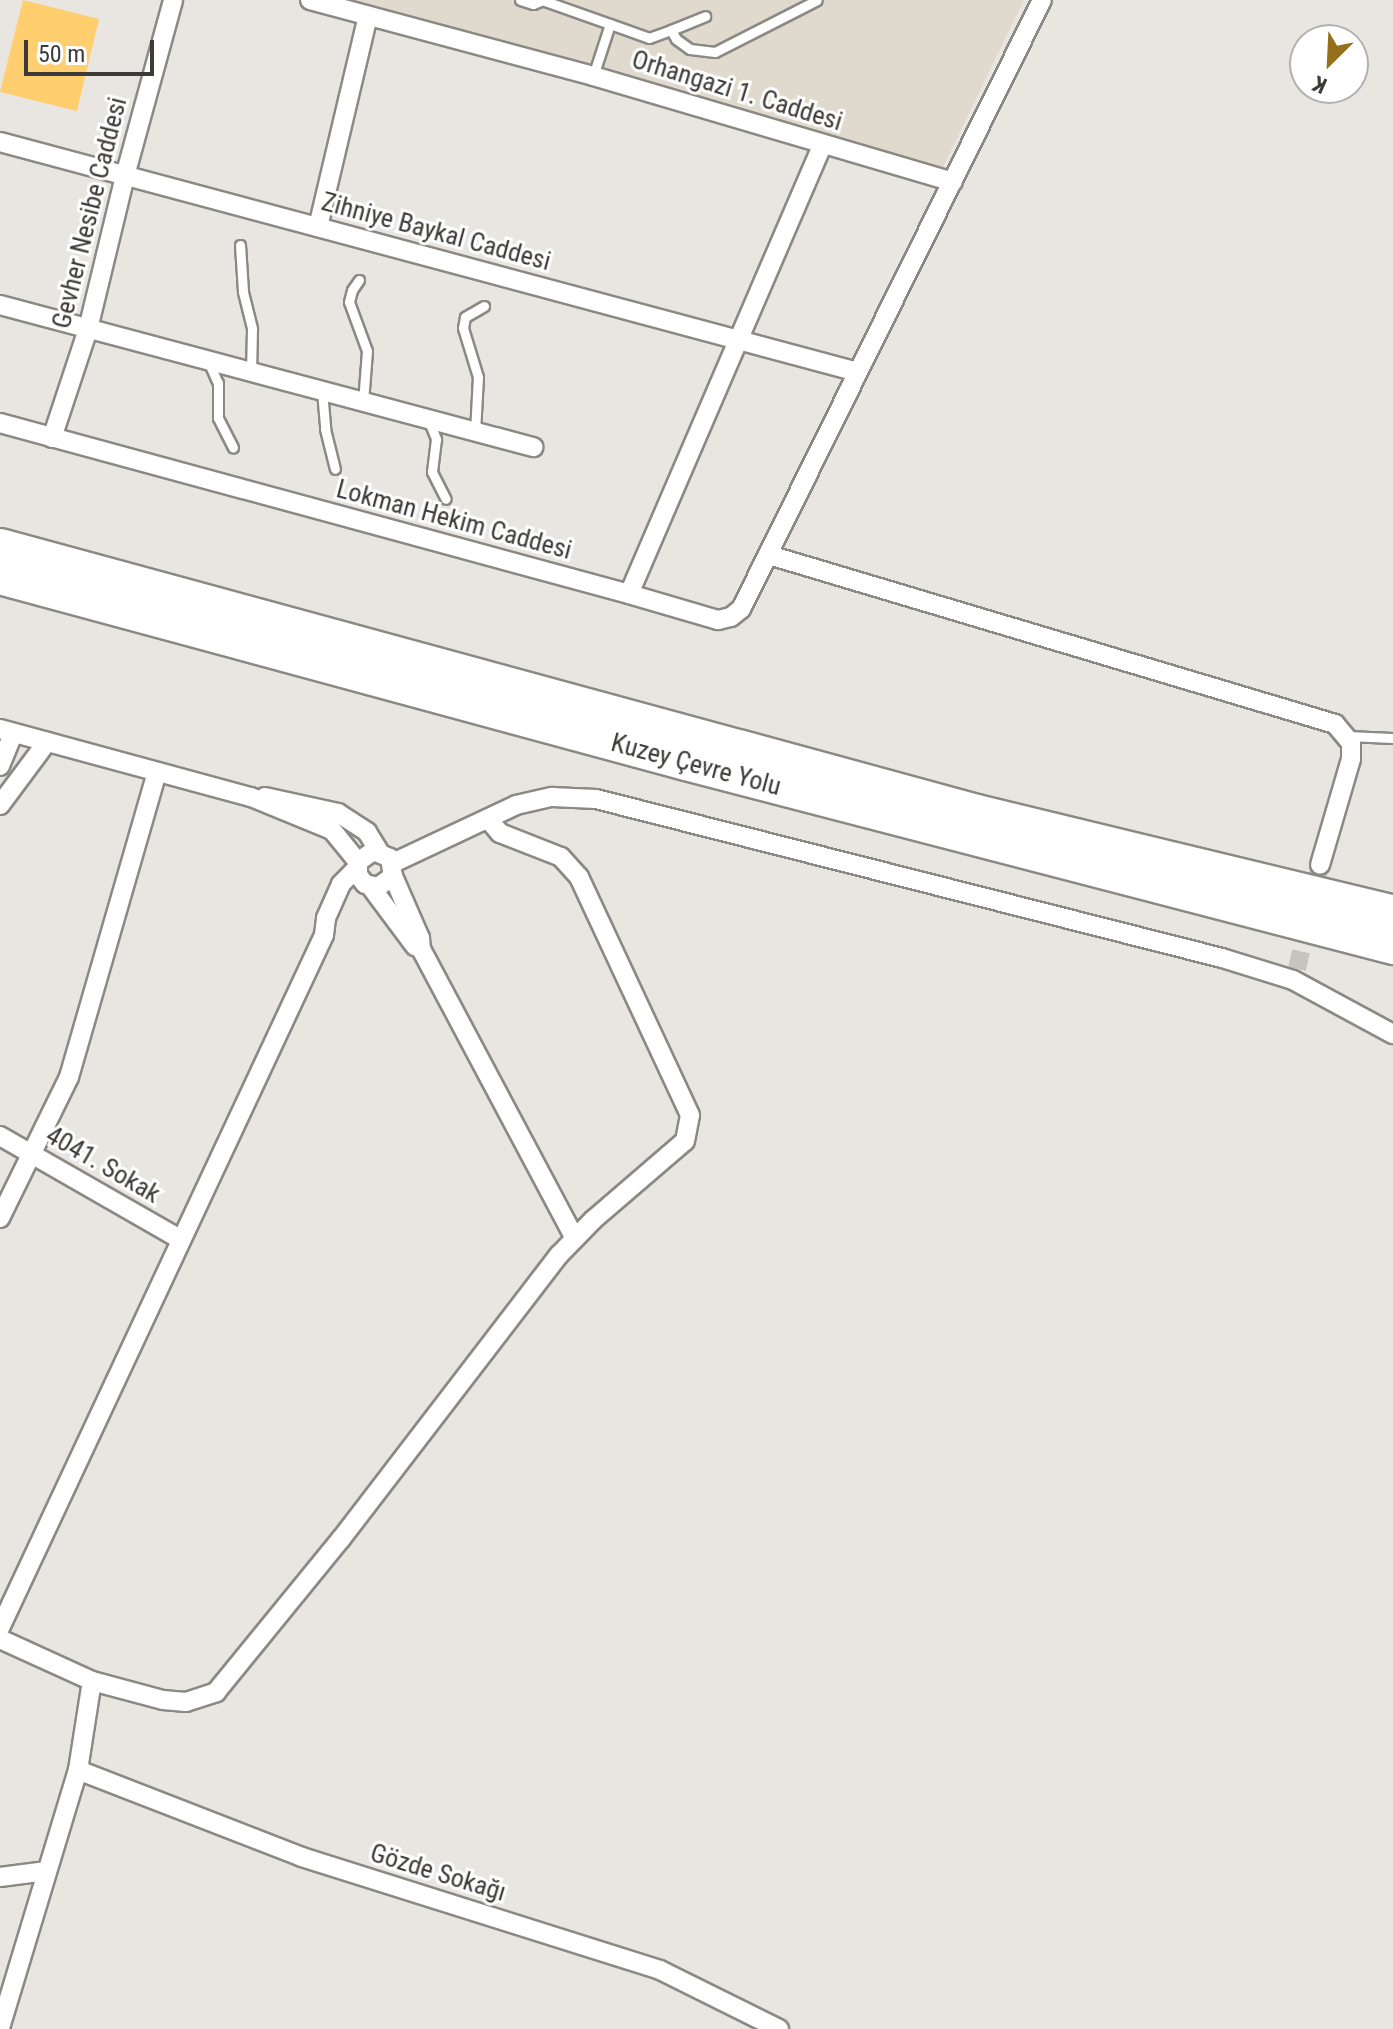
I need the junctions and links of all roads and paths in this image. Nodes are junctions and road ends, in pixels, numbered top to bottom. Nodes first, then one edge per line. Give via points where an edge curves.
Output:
1 (173, 0) edge
2 (310, 0) edge
3 (520, 0) edge
4 (542, 0) edge
5 (817, 0) edge
6 (1042, 0) edge
7 (368, 16) junction
8 (705, 16) dead end
9 (610, 24) junction
10 (671, 30) junction
11 (593, 76) junction
12 (0, 142) edge
13 (823, 144) junction
14 (125, 176) junction
15 (953, 182) junction
16 (318, 227) junction
17 (240, 245) dead end
18 (359, 280) dead end
19 (0, 305) edge
20 (484, 306) dead end
21 (88, 329) junction
22 (737, 340) junction
23 (208, 361) junction
24 (251, 372) junction
25 (858, 372) junction
26 (322, 391) junction
27 (363, 402) junction
28 (428, 419) junction
29 (0, 423) edge
30 (475, 432) junction
31 (52, 438) junction
32 (233, 447) dead end
33 (533, 447) dead end
34 (335, 469) dead end
35 (446, 499) dead end
36 (0, 546) edge
37 (769, 555) junction
38 (0, 577) edge
39 (629, 594) junction
40 (7, 731) edge
41 (1347, 736) junction
42 (1393, 738) edge
43 (47, 742) junction
44 (0, 766) edge
45 (157, 772) junction
46 (251, 797) junction
47 (0, 805) edge
48 (488, 819) junction
49 (388, 863) junction
50 (1320, 865) tunnel mouth
51 (363, 875) junction
52 (1393, 913) edge
53 (1393, 947) edge
54 (421, 949) junction
55 (1393, 1034) edge
56 (0, 1136) edge
57 (33, 1155) junction
58 (0, 1218) edge
59 (574, 1237) junction
60 (180, 1239) junction
61 (0, 1628) edge
62 (0, 1639) edge
63 (92, 1681) junction
64 (78, 1770) junction
65 (47, 1871) junction
66 (0, 1877) edge
67 (0, 2028) edge
68 (779, 2029) edge

1 - 14 street, Gevher Nesibe Caddesi
2 - 7 street, Orhangazi 1. Caddesi
3 - 4 lane
4 - 9 lane
5 - 10 lane via 715,52 690,49
6 - 15 street
7 - 11 street, Orhangazi 1. Caddesi
7 - 16 street
8 - 10 lane
9 - 10 lane via 649,38
9 - 11 lane
11 - 13 street, Orhangazi 1. Caddesi
12 - 14 street, Zihniye Baykal Caddesi
13 - 15 street, Orhangazi 1. Caddesi
13 - 22 street
14 - 16 street, Zihniye Baykal Caddesi
14 - 21 street, Gevher Nesibe Caddesi
15 - 25 street, Lokman Hekim Caddesi
16 - 22 street, Zihniye Baykal Caddesi
17 - 24 lane via 252,329
18 - 27 lane via 349,302 367,351
19 - 21 street
20 - 30 lane via 465,317 463,328 478,377
21 - 23 street
21 - 31 street, Gevher Nesibe Caddesi
22 - 25 street, Zihniye Baykal Caddesi
22 - 39 street
23 - 24 street
23 - 32 lane via 218,383 218,418
24 - 26 street
25 - 37 street, Lokman Hekim Caddesi
26 - 27 street
26 - 34 lane
27 - 28 street
28 - 30 street
28 - 35 lane via 436,439 432,472
29 - 31 street, Lokman Hekim Caddesi
30 - 33 street
31 - 39 street, Lokman Hekim Caddesi
36 - 52 highway, Kuzey Çevre Yolu via 977,812
37 - 39 street, Lokman Hekim Caddesi via 741,609 725,619
37 - 41 street via 1327,720
38 - 53 highway, Kuzey Çevre Yolu
40 - 43 street
40 - 44 street
41 - 42 lane
41 - 50 street via 1351,759
43 - 45 street
43 - 47 street
45 - 46 street
45 - 57 street via 69,1077
46 - 49 street via 338,813 359,825
46 - 51 street via 332,830
48 - 49 street
48 - 55 street via 534,800 596,799 1295,974
48 - 59 street via 500,833 561,857 579,877 690,1115 689,1133 680,1148
49 - 51 street via 384,885
49 - 51 street via 367,853
49 - 54 street
51 - 54 street via 411,943
51 - 60 street via 341,884 324,935
54 - 59 street
56 - 57 street, 4041. Sokak
57 - 58 street
57 - 60 street, 4041. Sokak
59 - 63 street via 225,1684 205,1697 177,1702
60 - 61 street
62 - 63 street
63 - 64 street
64 - 65 street
64 - 68 street, Gözde Sokağı via 302,1857 660,1970
65 - 66 street
65 - 67 street

